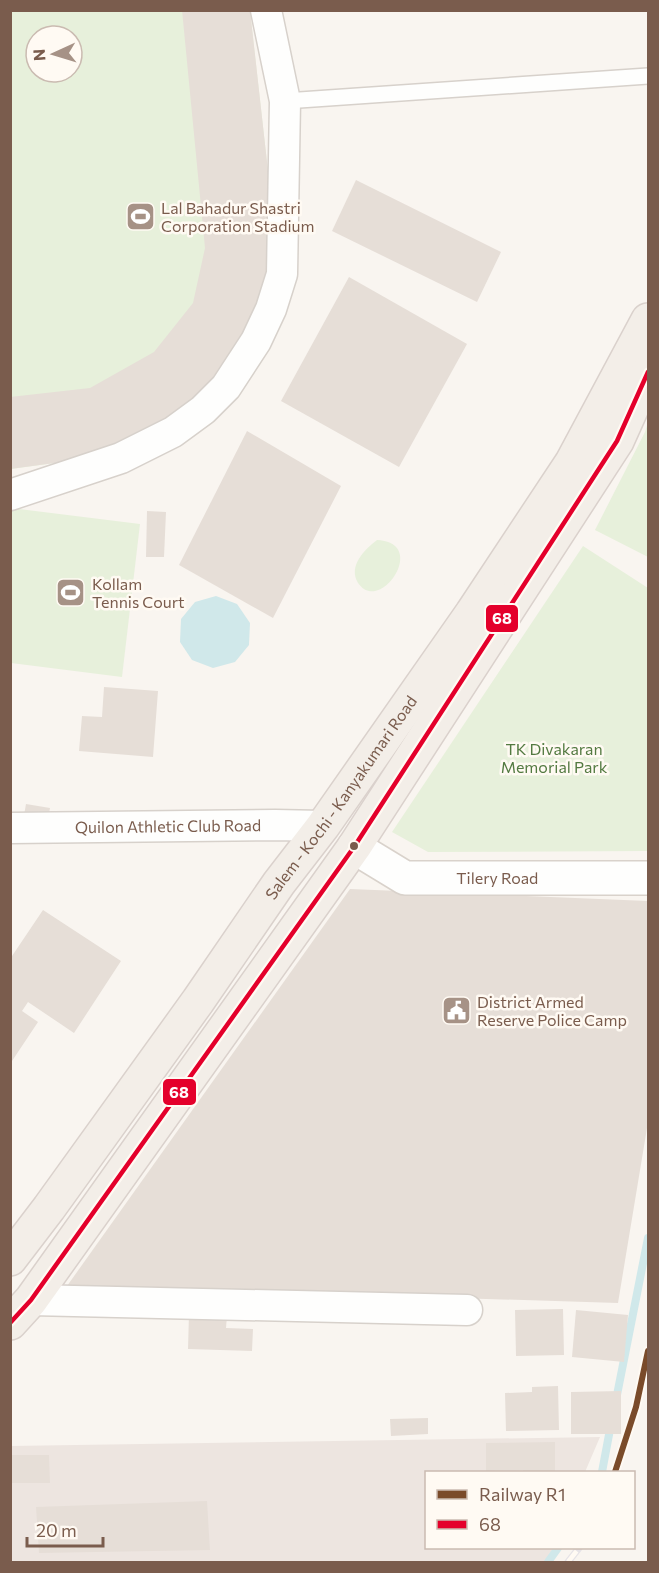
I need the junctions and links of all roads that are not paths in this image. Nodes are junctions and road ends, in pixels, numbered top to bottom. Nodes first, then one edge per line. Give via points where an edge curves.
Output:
1 (266, 10) edge
2 (648, 76) edge
3 (285, 101) junction
4 (648, 320) edge
5 (648, 372) edge
6 (10, 495) edge
7 (323, 826) junction
8 (10, 828) edge
9 (354, 847) junction
10 (648, 878) edge
11 (10, 1259) edge
12 (467, 1310) dead end
13 (21, 1311) edge

1 - 3 street
2 - 3 lane
3 - 6 street via 282,274 256,341 226,387 173,432 121,458
4 - 7 main road, Salem - Kochi - Kanyakumari Road via 572,462
5 - 9 main road via 617,441
7 - 8 street, Quilon Athletic Club Road
7 - 11 main road, Salem - Kochi - Kanyakumari Road
9 - 10 street, Tilery Road via 405,878
9 - 13 main road
12 - 13 street

